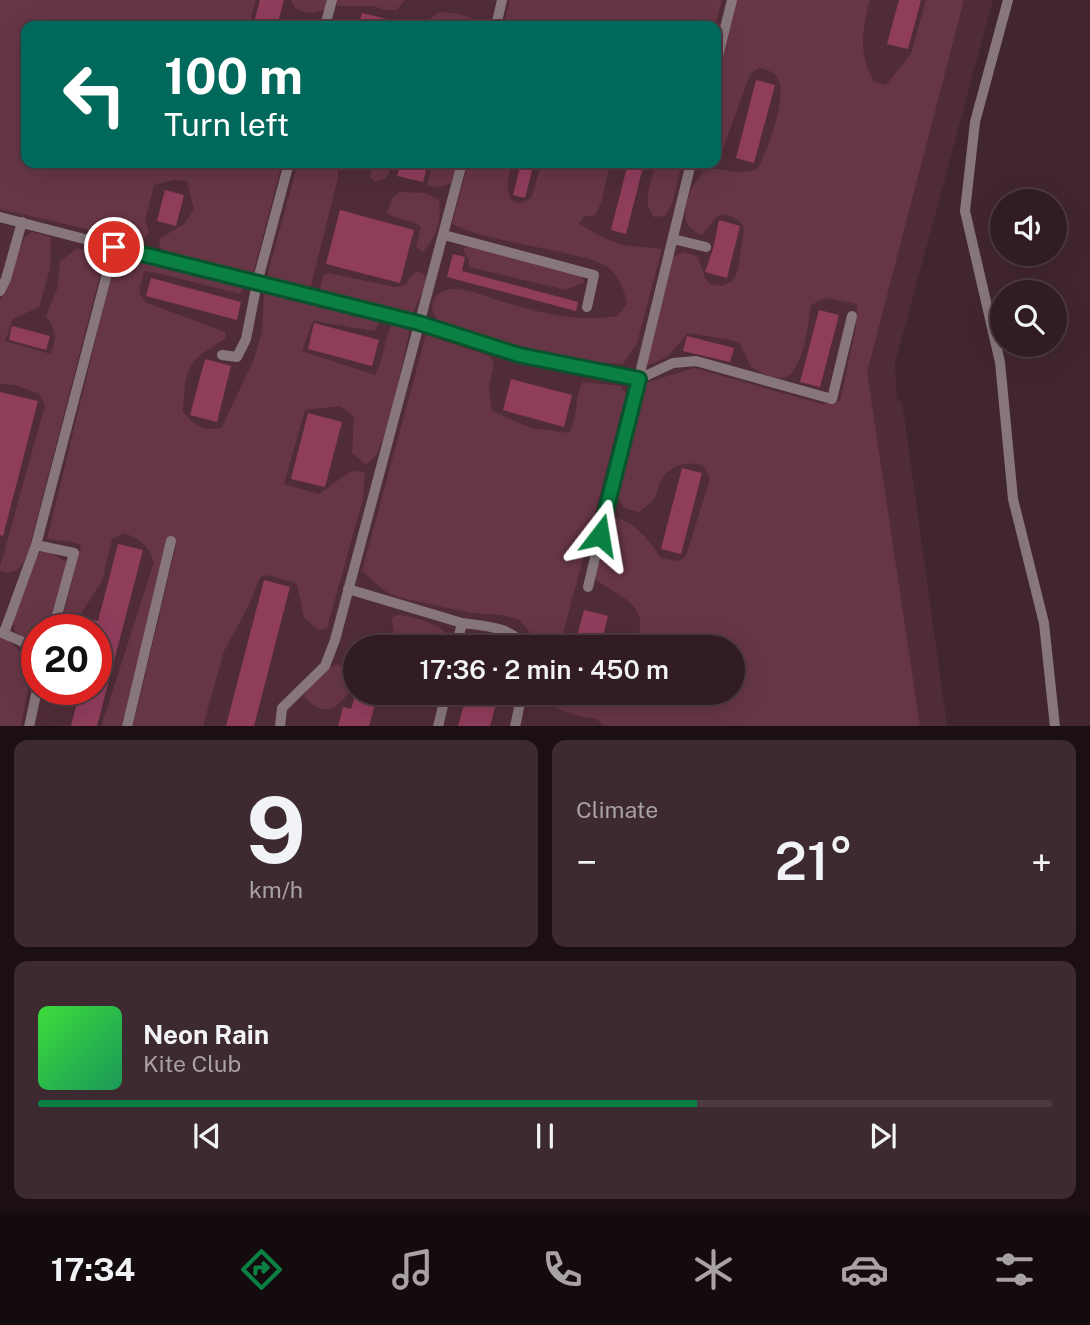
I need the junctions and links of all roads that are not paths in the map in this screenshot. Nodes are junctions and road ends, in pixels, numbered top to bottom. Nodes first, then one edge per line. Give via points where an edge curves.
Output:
1 (332, 0) edge
2 (502, 0) edge
3 (732, 0) edge
4 (1009, 0) edge
5 (326, 21) edge
6 (497, 21) edge
7 (721, 44) edge
8 (288, 168) edge
9 (461, 168) edge
10 (690, 168) edge
11 (0, 217) edge
12 (22, 222) junction
13 (444, 236) junction
14 (673, 239) junction
15 (114, 247) junction
16 (706, 247) dead end
17 (257, 283) junction
18 (0, 291) edge
19 (587, 307) dead end
20 (852, 316) dead end
21 (419, 323) junction
22 (222, 355) dead end
23 (639, 379) junction
24 (171, 541) dead end
25 (36, 545) junction
26 (588, 587) dead end
27 (348, 589) junction
28 (57, 614) edge
29 (462, 622) junction
30 (2, 632) edge
31 (459, 635) edge
32 (512, 635) edge
33 (21, 641) edge
34 (34, 705) edge
35 (443, 705) edge
36 (519, 705) edge
37 (29, 726) edge
38 (127, 726) edge
39 (280, 726) edge
40 (438, 726) edge
41 (515, 726) edge
42 (1055, 726) edge

1 - 5 lane
2 - 6 lane
3 - 7 lane
4 - 42 lane via 975,122 965,211 1000,362 1013,499 1044,623
8 - 17 lane
9 - 13 lane
10 - 14 lane
11 - 12 lane
12 - 15 lane
12 - 18 lane
13 - 19 lane via 594,275
13 - 21 lane
14 - 16 lane
14 - 23 lane
15 - 17 lane
15 - 25 lane
17 - 21 lane
17 - 22 lane via 246,339 237,357
20 - 23 lane via 832,399 696,361 673,363
21 - 23 lane via 519,355
21 - 27 lane
23 - 26 lane
24 - 38 lane
25 - 28 lane via 74,553
25 - 30 lane
27 - 29 lane
27 - 39 lane via 325,666 282,708
29 - 31 lane
29 - 32 lane via 500,628
30 - 33 lane
34 - 37 lane
35 - 40 lane
36 - 41 lane

